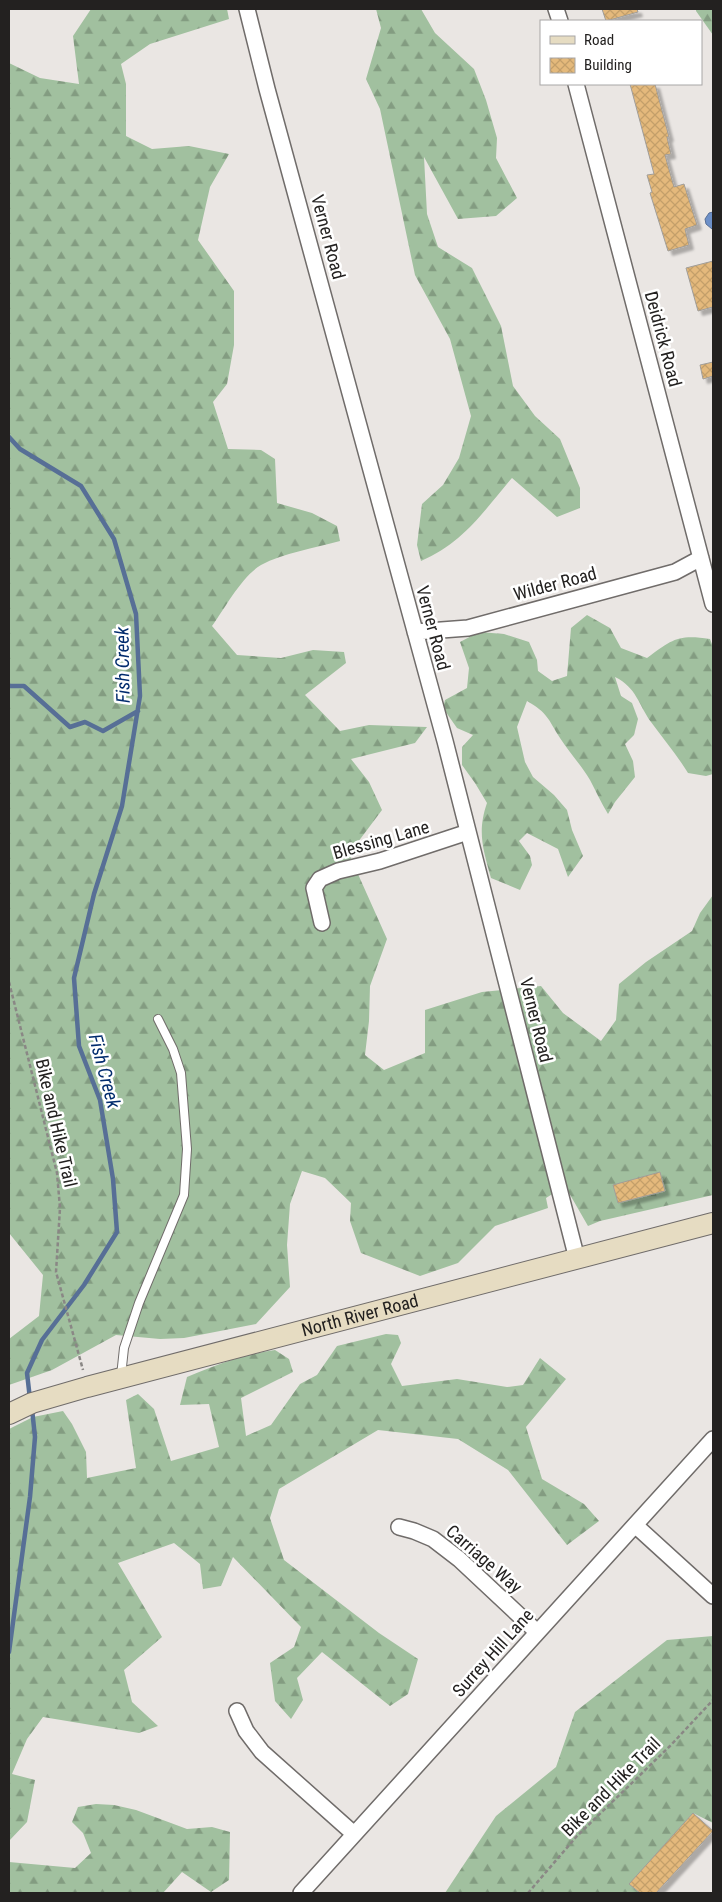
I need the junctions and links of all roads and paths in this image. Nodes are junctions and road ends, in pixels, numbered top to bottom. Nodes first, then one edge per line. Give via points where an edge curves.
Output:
1 (247, 9) edge
2 (576, 85) edge
3 (701, 558) junction
4 (713, 604) edge
5 (415, 632) junction
6 (468, 832) junction
7 (322, 923) dead end
8 (9, 982) edge
9 (158, 1019) dead end
10 (713, 1223) edge
11 (577, 1259) junction
12 (121, 1378) junction
13 (87, 1387) junction
14 (9, 1414) edge
15 (713, 1439) edge
16 (635, 1524) junction
17 (399, 1527) dead end
18 (713, 1596) edge
19 (537, 1632) junction
20 (713, 1700) edge
21 (237, 1711) dead end
22 (354, 1834) junction
23 (301, 1893) edge
24 (528, 1893) edge

1 - 5 street, Verner Road
2 - 3 street, Deidrick Road
3 - 4 street, Deidrick Road
3 - 5 street, Wilder Road via 675,572 468,628
5 - 6 street, Verner Road
6 - 7 street, Blessing Lane via 320,879 314,888
6 - 11 street, Verner Road
8 - 13 path, Bike and Hike Trail via 56,1173 60,1208 56,1260 58,1284
9 - 12 lane via 181,1073 186,1181 184,1195 124,1348
10 - 11 street, North River Road
11 - 12 street, North River Road
12 - 13 street, North River Road
13 - 14 street, North River Road
15 - 16 street, Surrey Hill Lane
16 - 18 street
16 - 19 street, Surrey Hill Lane
17 - 19 street, Carriage Way via 440,1544
19 - 22 street, Surrey Hill Lane
20 - 24 path, Bike and Hike Trail via 577,1836
21 - 22 street via 262,1752
22 - 23 street, Surrey Hill Lane

